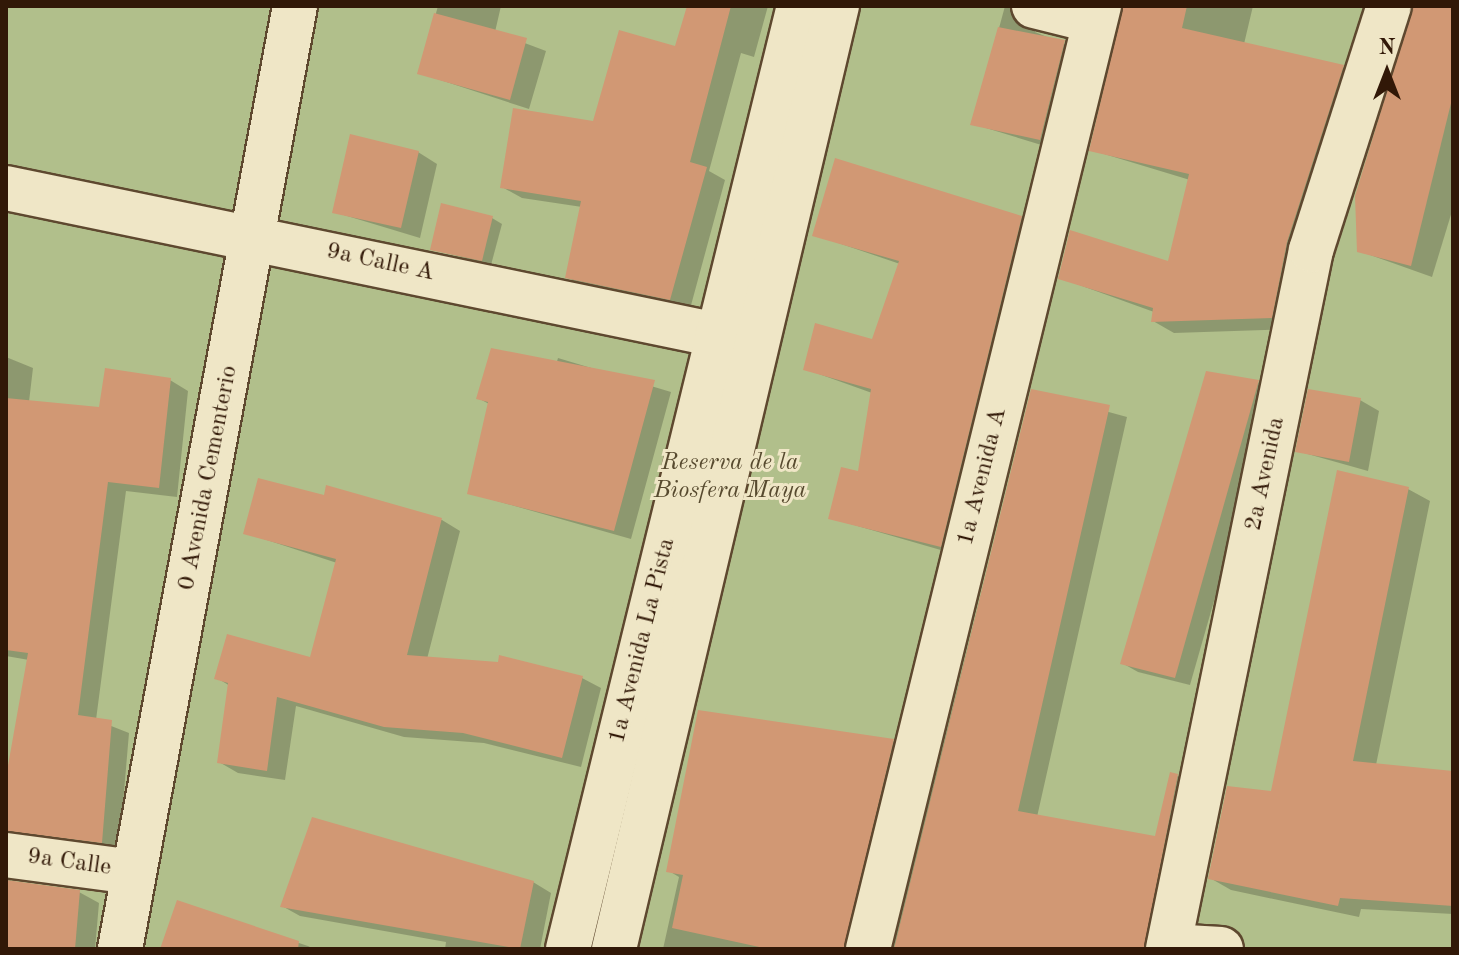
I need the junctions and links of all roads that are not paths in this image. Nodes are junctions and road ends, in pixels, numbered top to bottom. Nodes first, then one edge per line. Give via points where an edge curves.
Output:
1 (295, 6) edge
2 (799, 6) edge
3 (837, 6) edge
4 (1034, 6) edge
5 (1389, 6) edge
6 (1096, 14) edge
7 (6, 188) edge
8 (255, 237) junction
9 (735, 335) junction
10 (6, 855) edge
11 (133, 872) junction
12 (1169, 947) edge
13 (120, 949) edge
14 (568, 949) edge
15 (614, 949) edge
16 (868, 949) edge
17 (1221, 949) edge

1 - 8 street, 0 Avenida Cementerio
2 - 9 street, 1a Avenida La Pista
3 - 9 street, 1a Avenida La Pista
4 - 6 street
5 - 12 street, 2a Avenida via 1311,250
6 - 16 street, 1a Avenida A
7 - 8 street, 9a Calle A
8 - 9 street, 9a Calle A
8 - 11 street, 0 Avenida Cementerio
9 - 14 street, 1a Avenida La Pista
9 - 15 street, 1a Avenida La Pista
10 - 11 street, 9a Calle
11 - 13 street, 0 Avenida Cementerio
12 - 17 street

